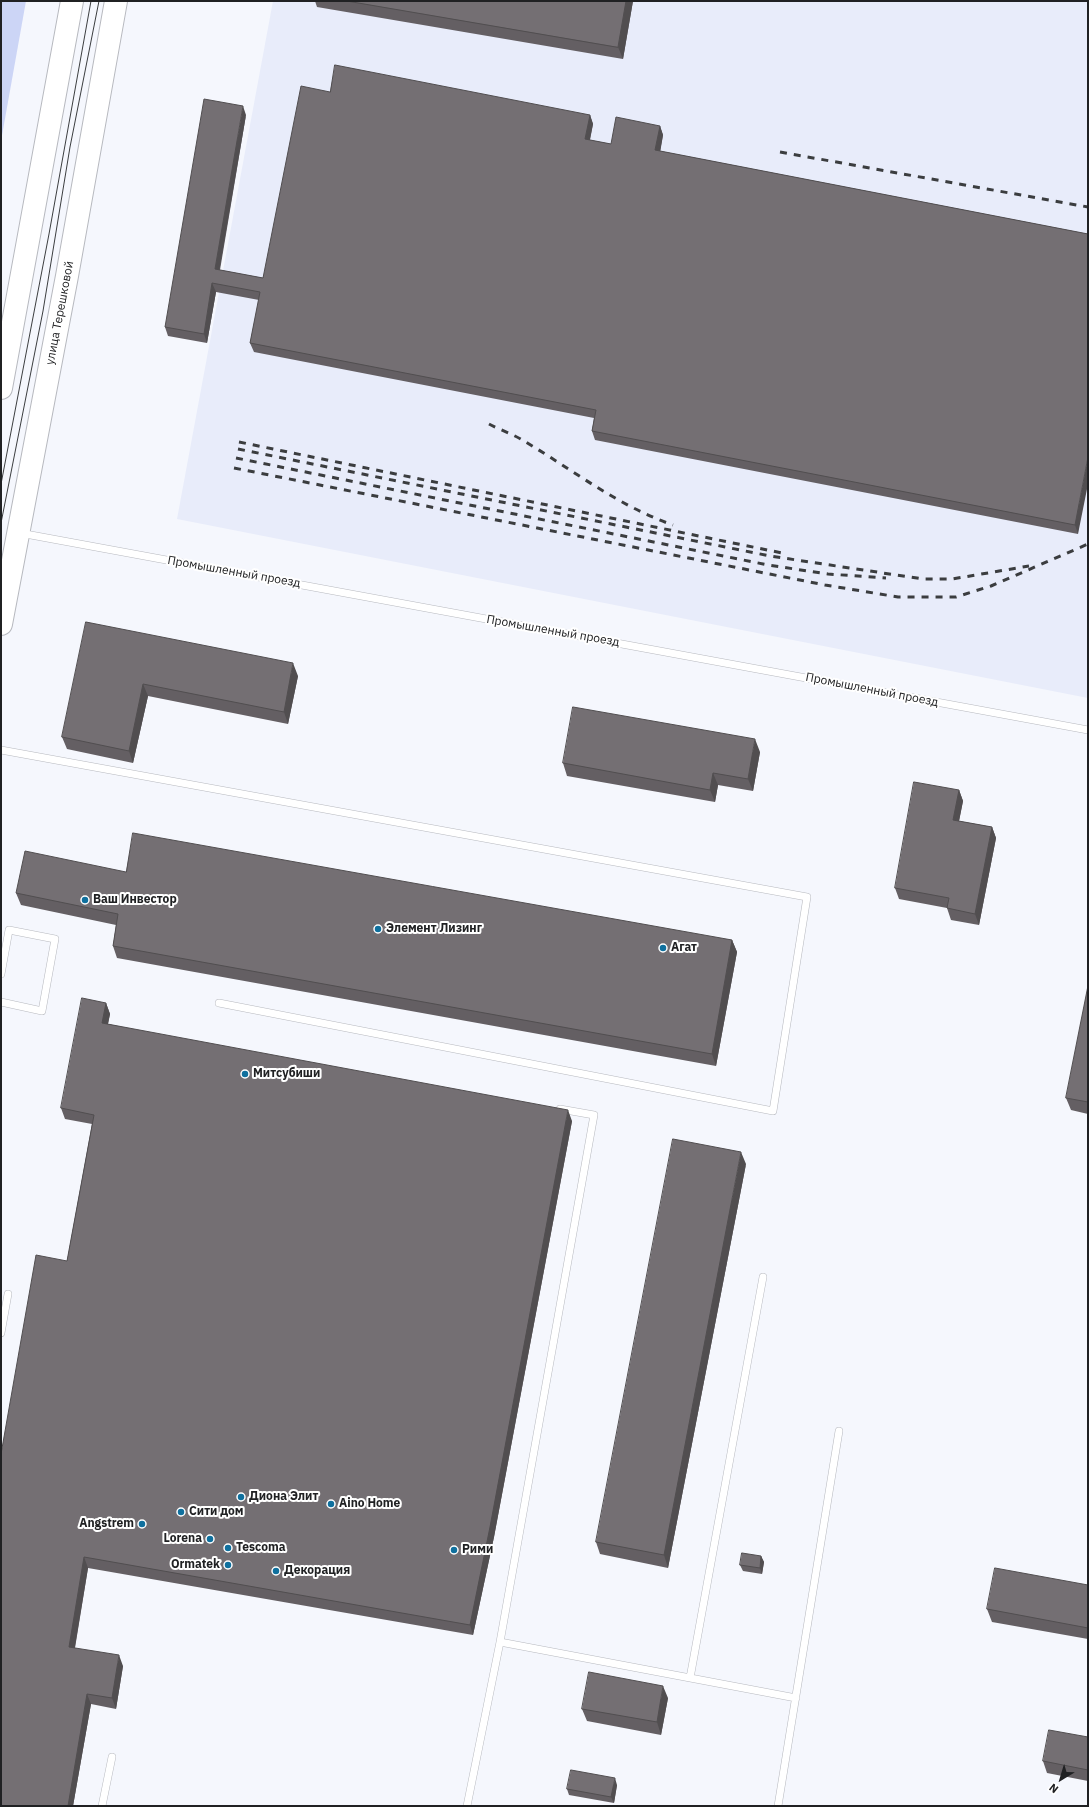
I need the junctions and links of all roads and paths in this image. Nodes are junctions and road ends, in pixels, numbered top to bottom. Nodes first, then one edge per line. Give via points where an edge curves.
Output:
1 (72, 1) edge
2 (116, 1) edge
3 (1, 388) edge
4 (18, 532) junction
5 (1, 624) edge
6 (1088, 730) edge
7 (1, 750) edge
8 (1, 974) edge
9 (1, 1002) edge
10 (219, 1003) dead end
11 (555, 1108) edge
12 (763, 1277) dead end
13 (8, 1294) dead end
14 (1, 1333) edge
15 (839, 1431) dead end
16 (500, 1642) junction
17 (690, 1678) junction
18 (796, 1698) junction
19 (112, 1757) dead end
20 (102, 1806) edge
21 (467, 1806) edge
22 (778, 1806) edge

1 - 3 main road
2 - 4 main road, улица Терешковой
4 - 5 main road, улица Терешковой
4 - 6 lane, Промышленный проезд
7 - 10 lane via 807,897 773,1111
8 - 9 lane via 9,930 55,939 42,1011
11 - 16 lane via 594,1115
12 - 17 lane
13 - 14 lane
15 - 18 lane
16 - 17 lane
16 - 21 lane
17 - 18 lane
18 - 22 lane
19 - 20 lane

